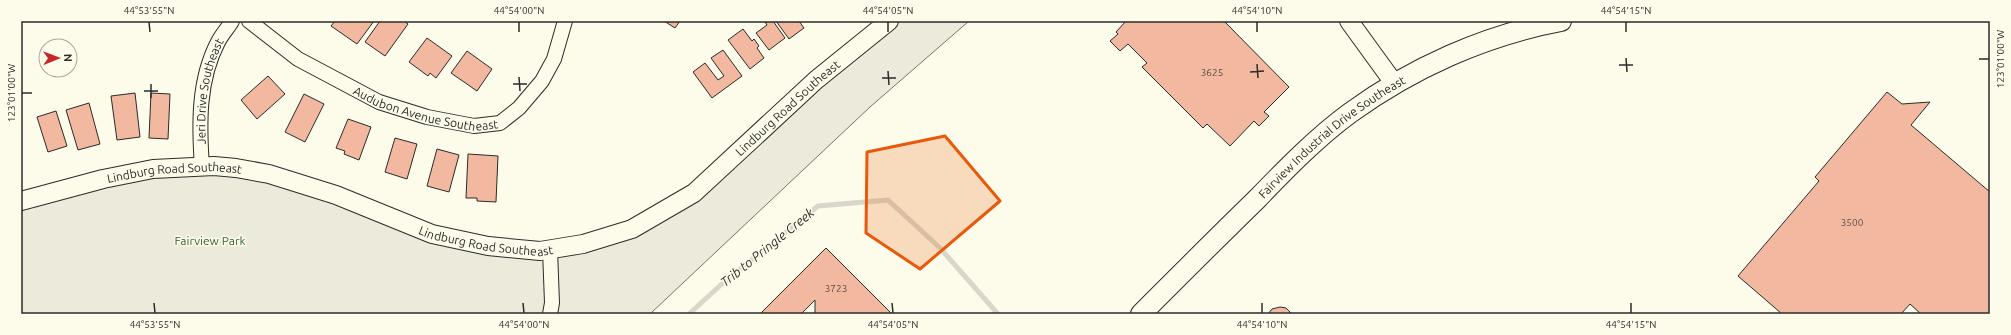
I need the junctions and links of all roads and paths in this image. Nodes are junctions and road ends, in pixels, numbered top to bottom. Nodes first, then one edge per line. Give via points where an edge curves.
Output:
1 (232, 21) edge
2 (250, 21) edge
3 (565, 21) edge
4 (889, 21) edge
5 (1349, 21) edge
6 (1561, 21) edge
7 (1394, 83) junction
8 (202, 167) junction
9 (21, 201) edge
10 (550, 250) junction
11 (550, 314) edge
12 (1141, 314) edge

1 - 8 street, Jeri Drive Southeast via 218,41 207,69 201,106
2 - 3 street, Audubon Avenue Southeast via 298,59 379,102 427,117 474,126 500,123 519,108 542,81 554,59
4 - 10 street, Lindburg Road Southeast via 816,80 694,193 632,229 583,244
5 - 7 street
6 - 7 main road, Fairview Industrial Drive Southeast via 1516,31 1483,42 1441,59
7 - 12 main road, Fairview Industrial Drive Southeast via 1349,114 1294,162
8 - 9 street, Lindburg Road Southeast via 153,169 103,179
8 - 10 street, Lindburg Road Southeast via 236,168 269,174 336,196 432,234 488,246
10 - 11 street

